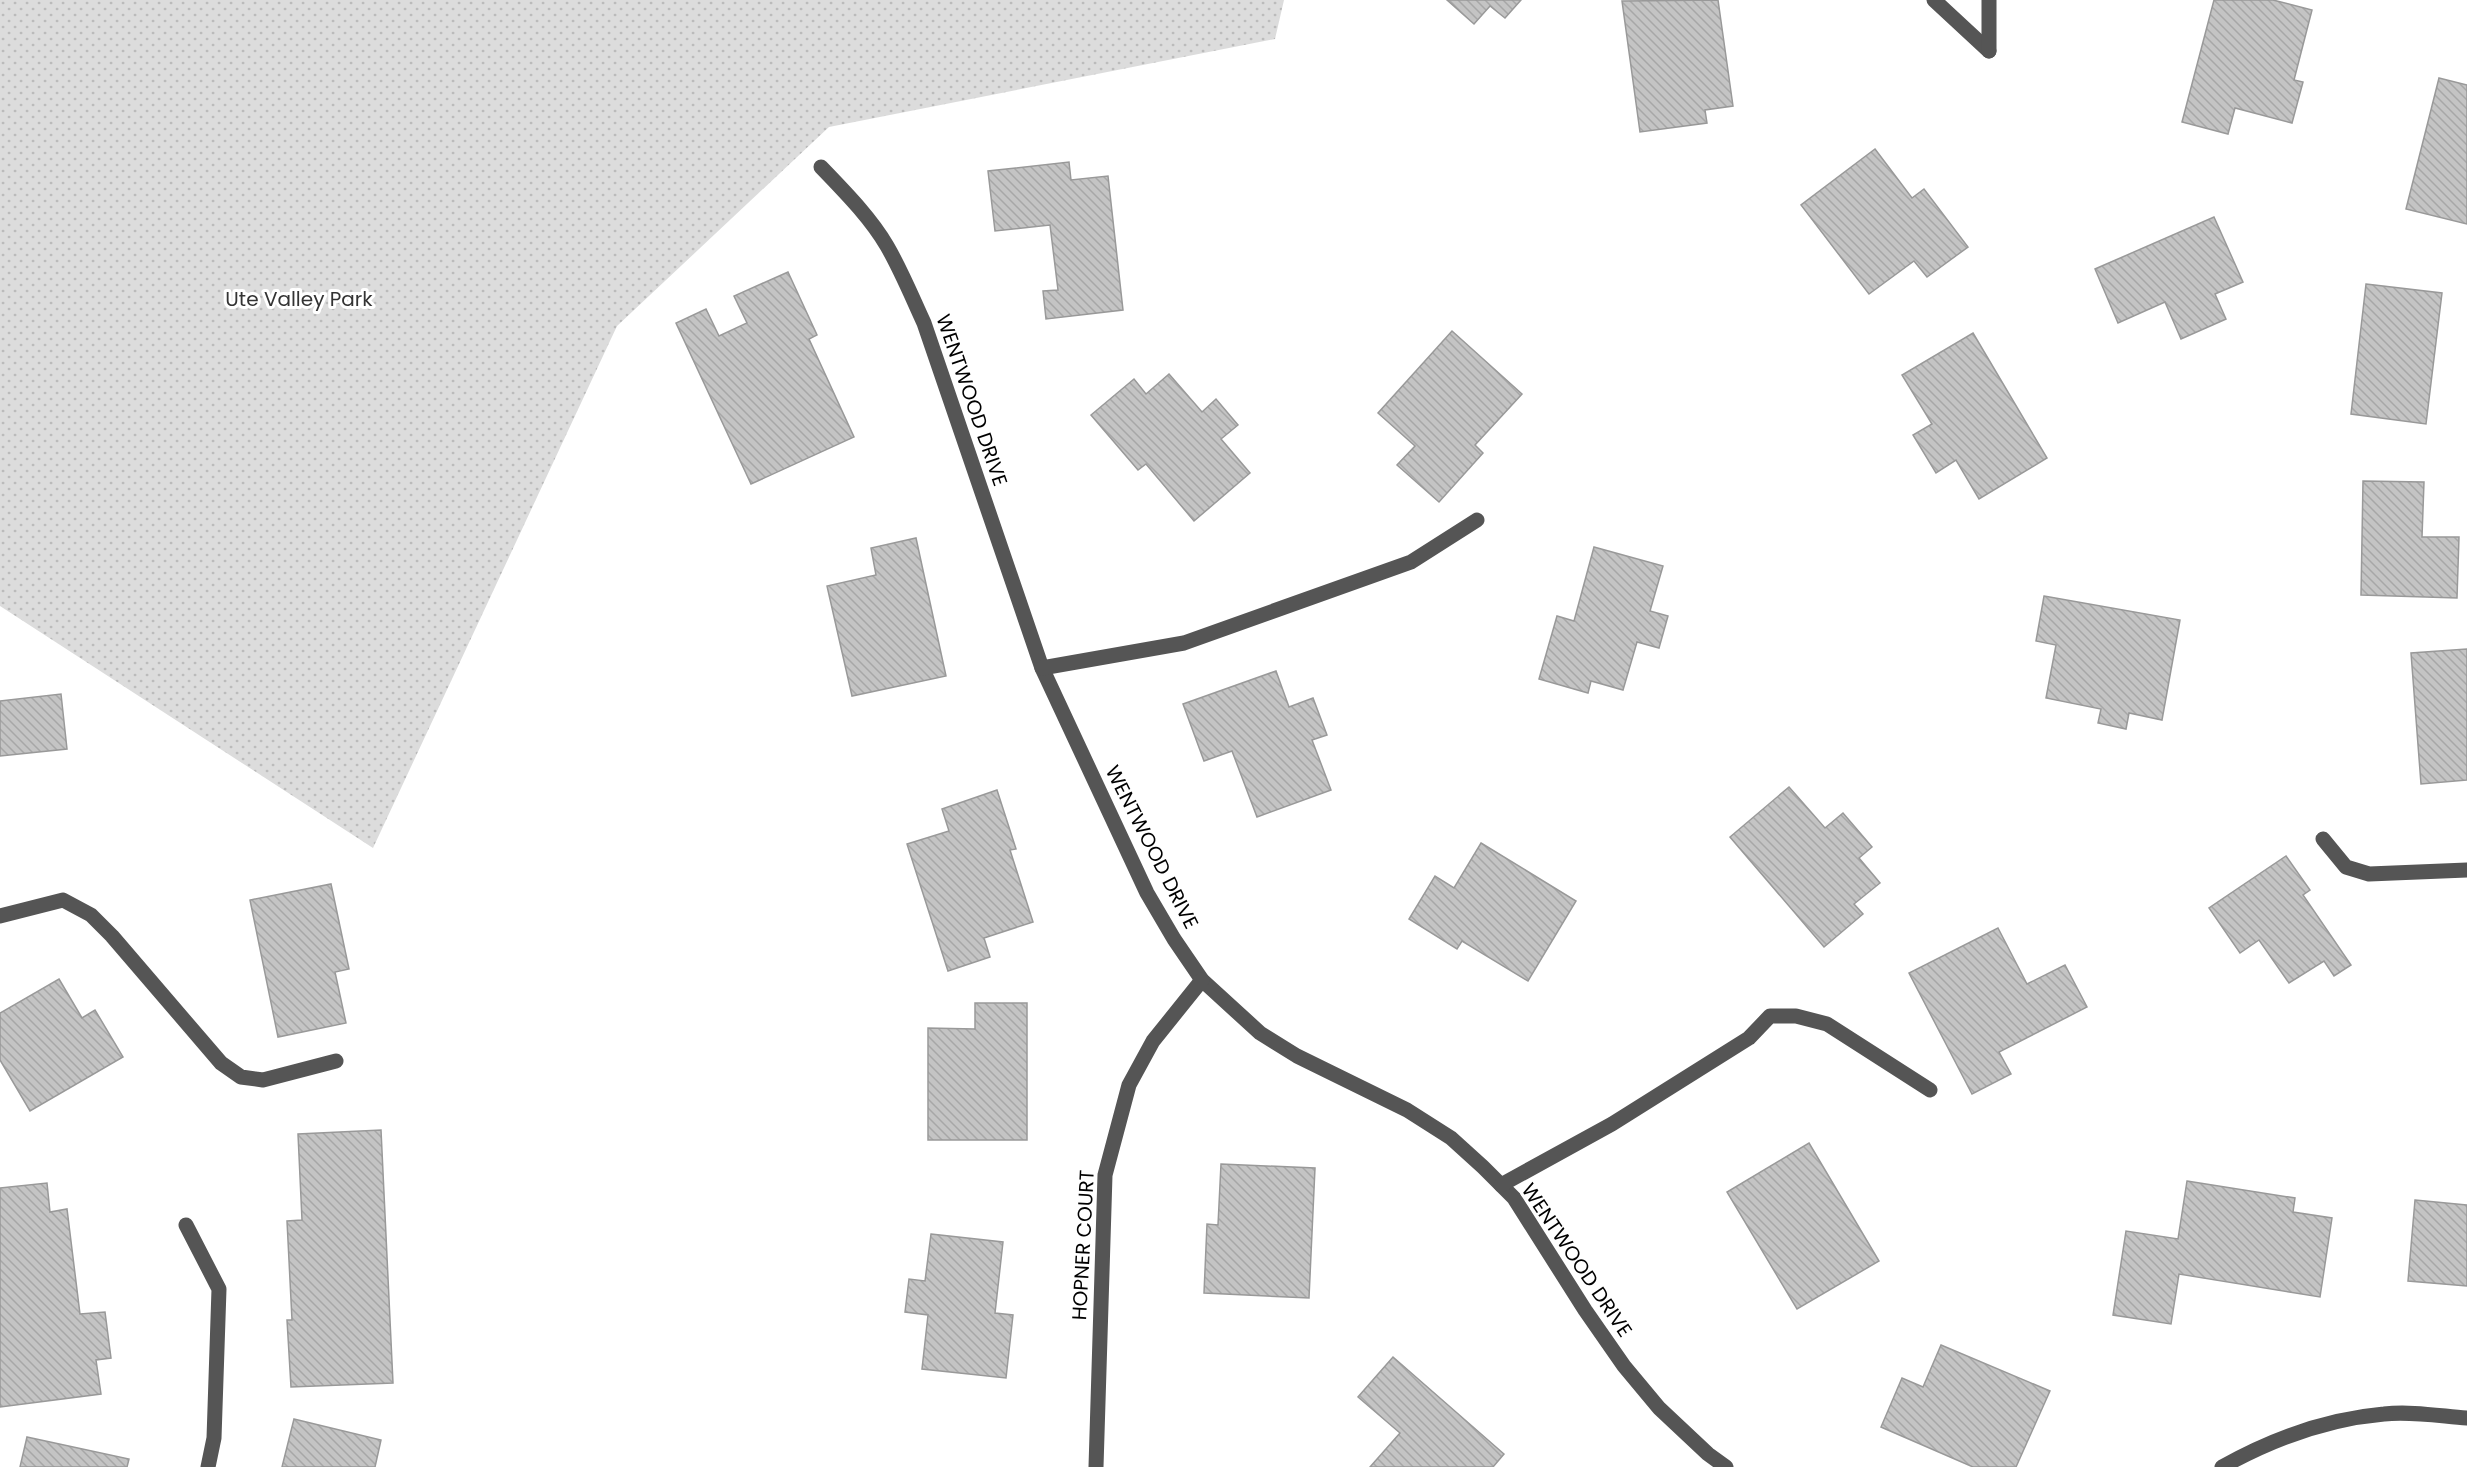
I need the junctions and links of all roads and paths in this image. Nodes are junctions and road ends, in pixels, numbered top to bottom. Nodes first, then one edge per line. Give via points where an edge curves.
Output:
1 (1934, 0) edge
2 (1989, 0) edge
3 (821, 166) dead end
4 (1477, 520) dead end
5 (1042, 668) junction
6 (2323, 839) dead end
7 (2467, 870) edge
8 (0, 916) edge
9 (1202, 980) junction
10 (336, 1061) dead end
11 (1930, 1090) dead end
12 (1501, 1185) junction
13 (186, 1226) dead end
14 (2467, 1418) edge
15 (208, 1467) edge
16 (1096, 1467) edge
17 (1726, 1467) edge
18 (2222, 1467) edge

1 - 2 street via 1989,51
3 - 5 street, WENTWOOD DRIVE via 886,245 920,313
4 - 5 street via 1411,562 1185,643
5 - 9 street, WENTWOOD DRIVE via 1147,892
6 - 7 street via 2346,867 2369,874
8 - 10 street via 63,900 91,915 221,1063 241,1077 263,1080
9 - 12 street, WENTWOOD DRIVE via 1260,1033 1443,1132
9 - 16 street, HOPNER COURT via 1153,1041 1129,1085 1105,1175
11 - 12 street via 1827,1024 1796,1016 1770,1016 1749,1038 1700,1069 1612,1124
12 - 17 street, WENTWOOD DRIVE via 1514,1198 1623,1366 1659,1408
13 - 15 street via 219,1290 214,1437
14 - 18 street via 2386,1414 2332,1422 2269,1442

